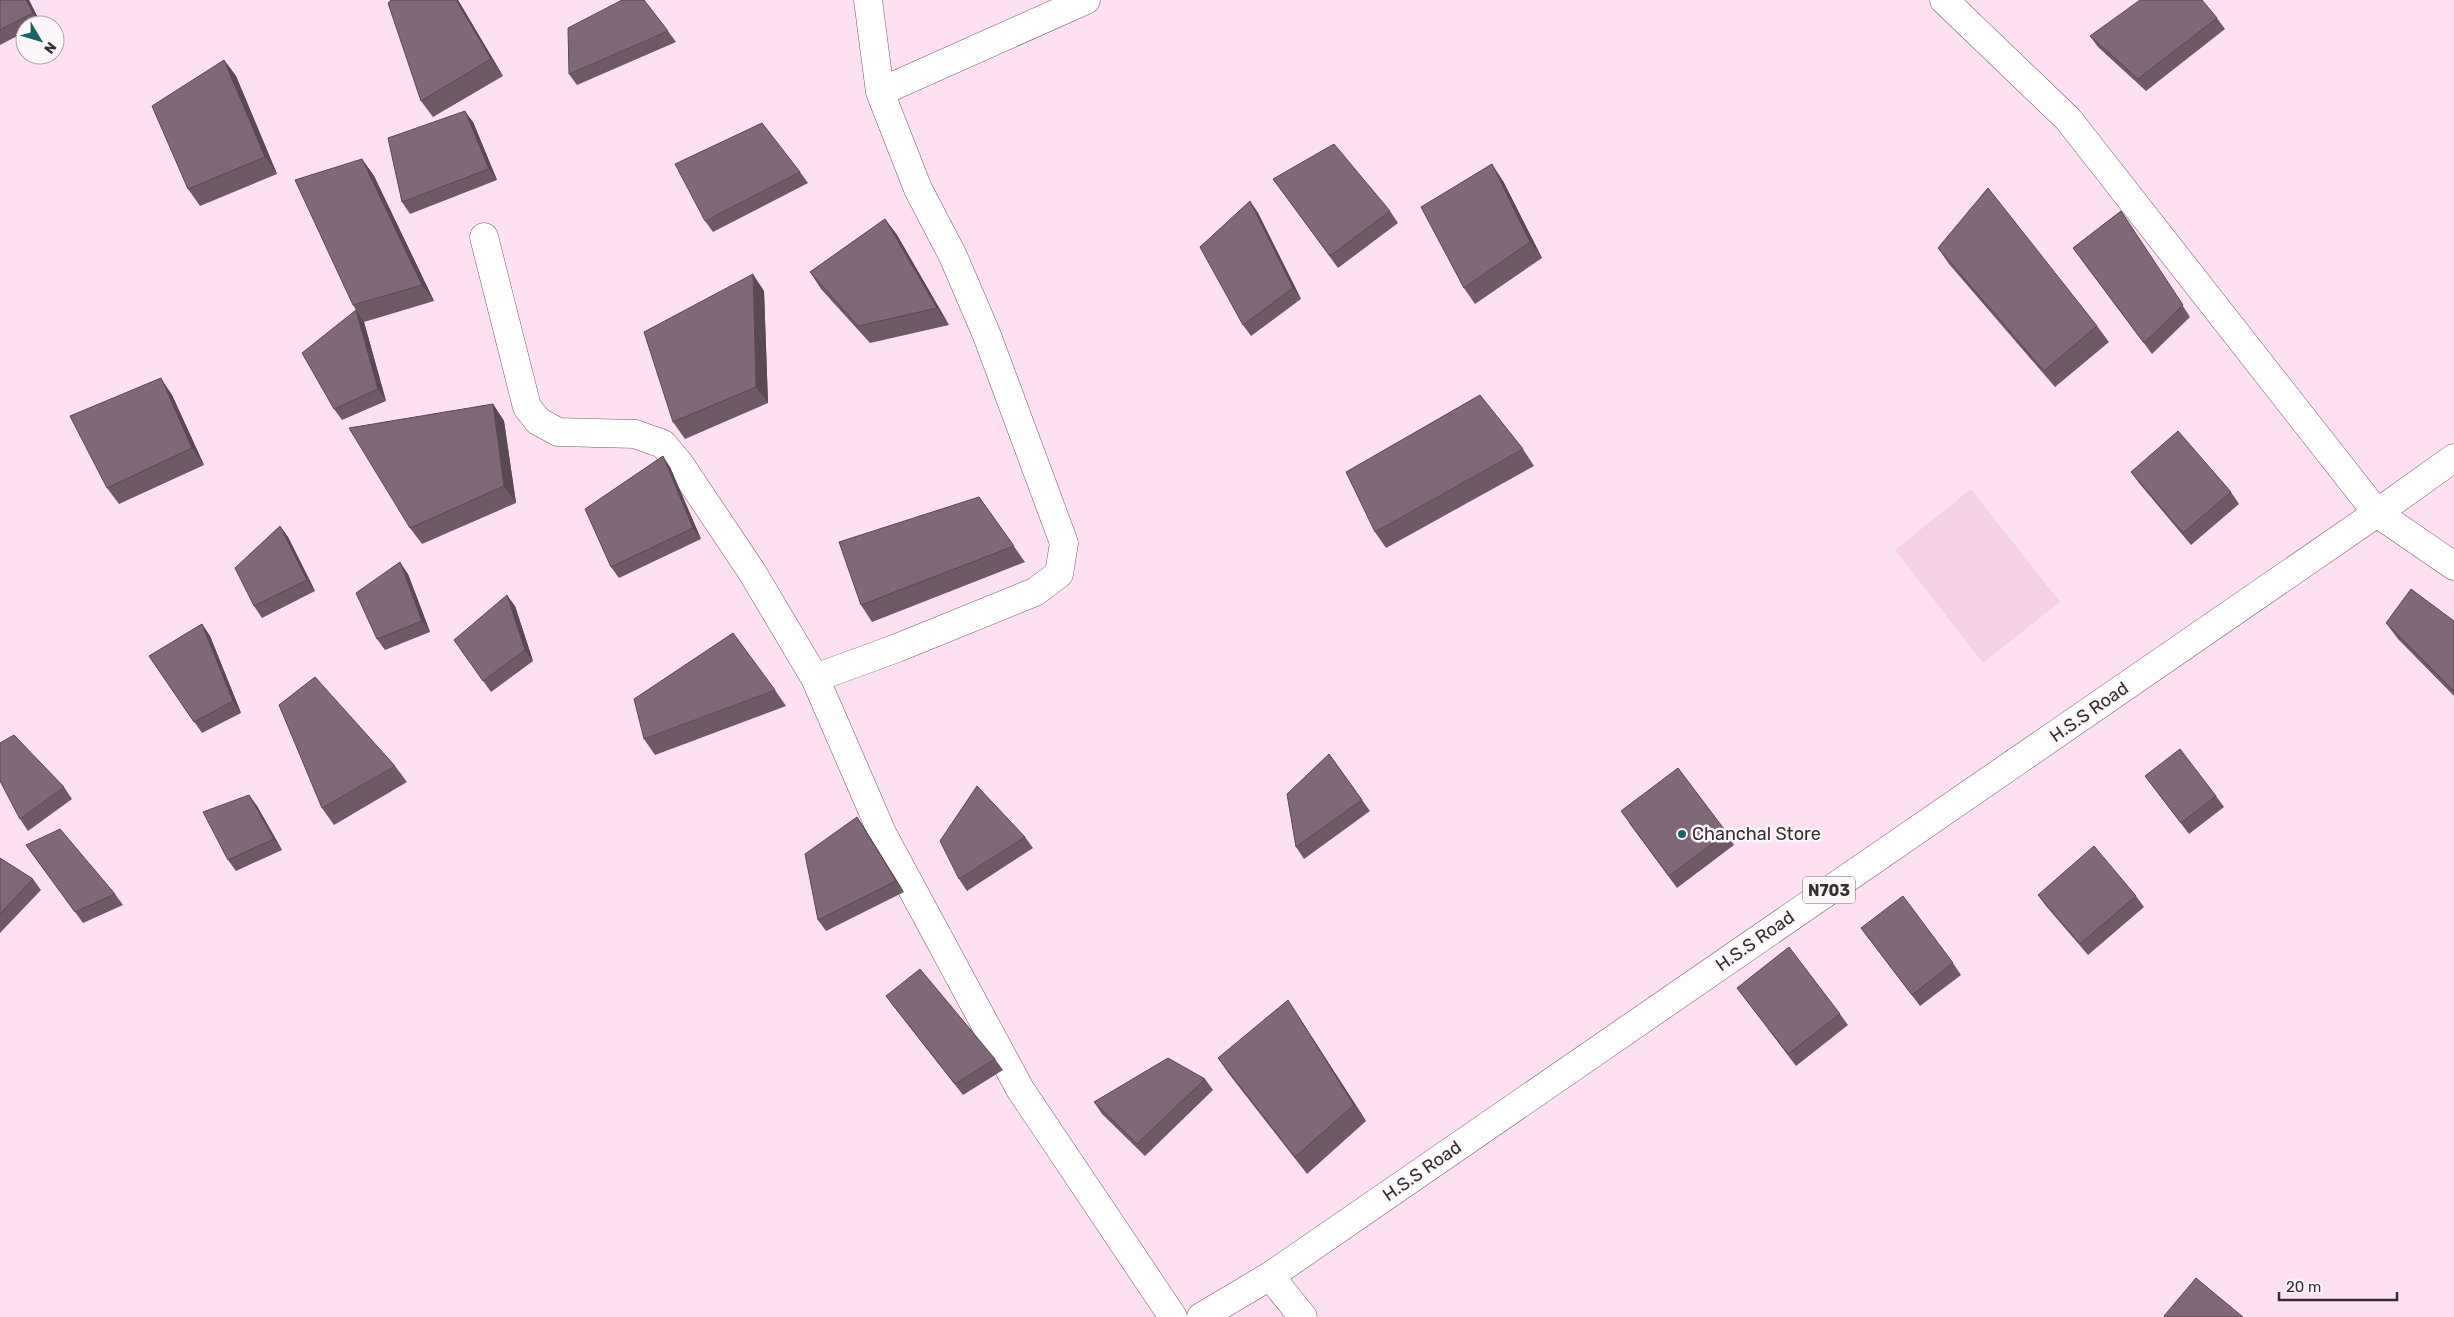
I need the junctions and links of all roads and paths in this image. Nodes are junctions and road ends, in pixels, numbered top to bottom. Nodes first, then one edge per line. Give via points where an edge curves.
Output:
1 (868, 0) edge
2 (1086, 0) edge
3 (1944, 0) edge
4 (880, 92) junction
5 (484, 236) dead end
6 (2454, 458) edge
7 (2377, 513) junction
8 (2454, 566) edge
9 (815, 678) junction
10 (1270, 1276) junction
11 (1173, 1317) edge
12 (1200, 1317) edge
13 (1303, 1317) edge

1 - 4 main road
2 - 4 main road
3 - 7 main road via 2068,118
4 - 9 main road via 918,189 953,256 986,333 1064,543 1059,574 1035,592
5 - 9 main road via 527,407 538,421 558,432 635,434 663,444 752,572
6 - 7 main road, H.S.S Road / N703
7 - 8 main road
7 - 10 main road, H.S.S Road / N703
9 - 11 main road via 883,835 1020,1089
10 - 12 main road, H.S.S Road / N703
10 - 13 main road

